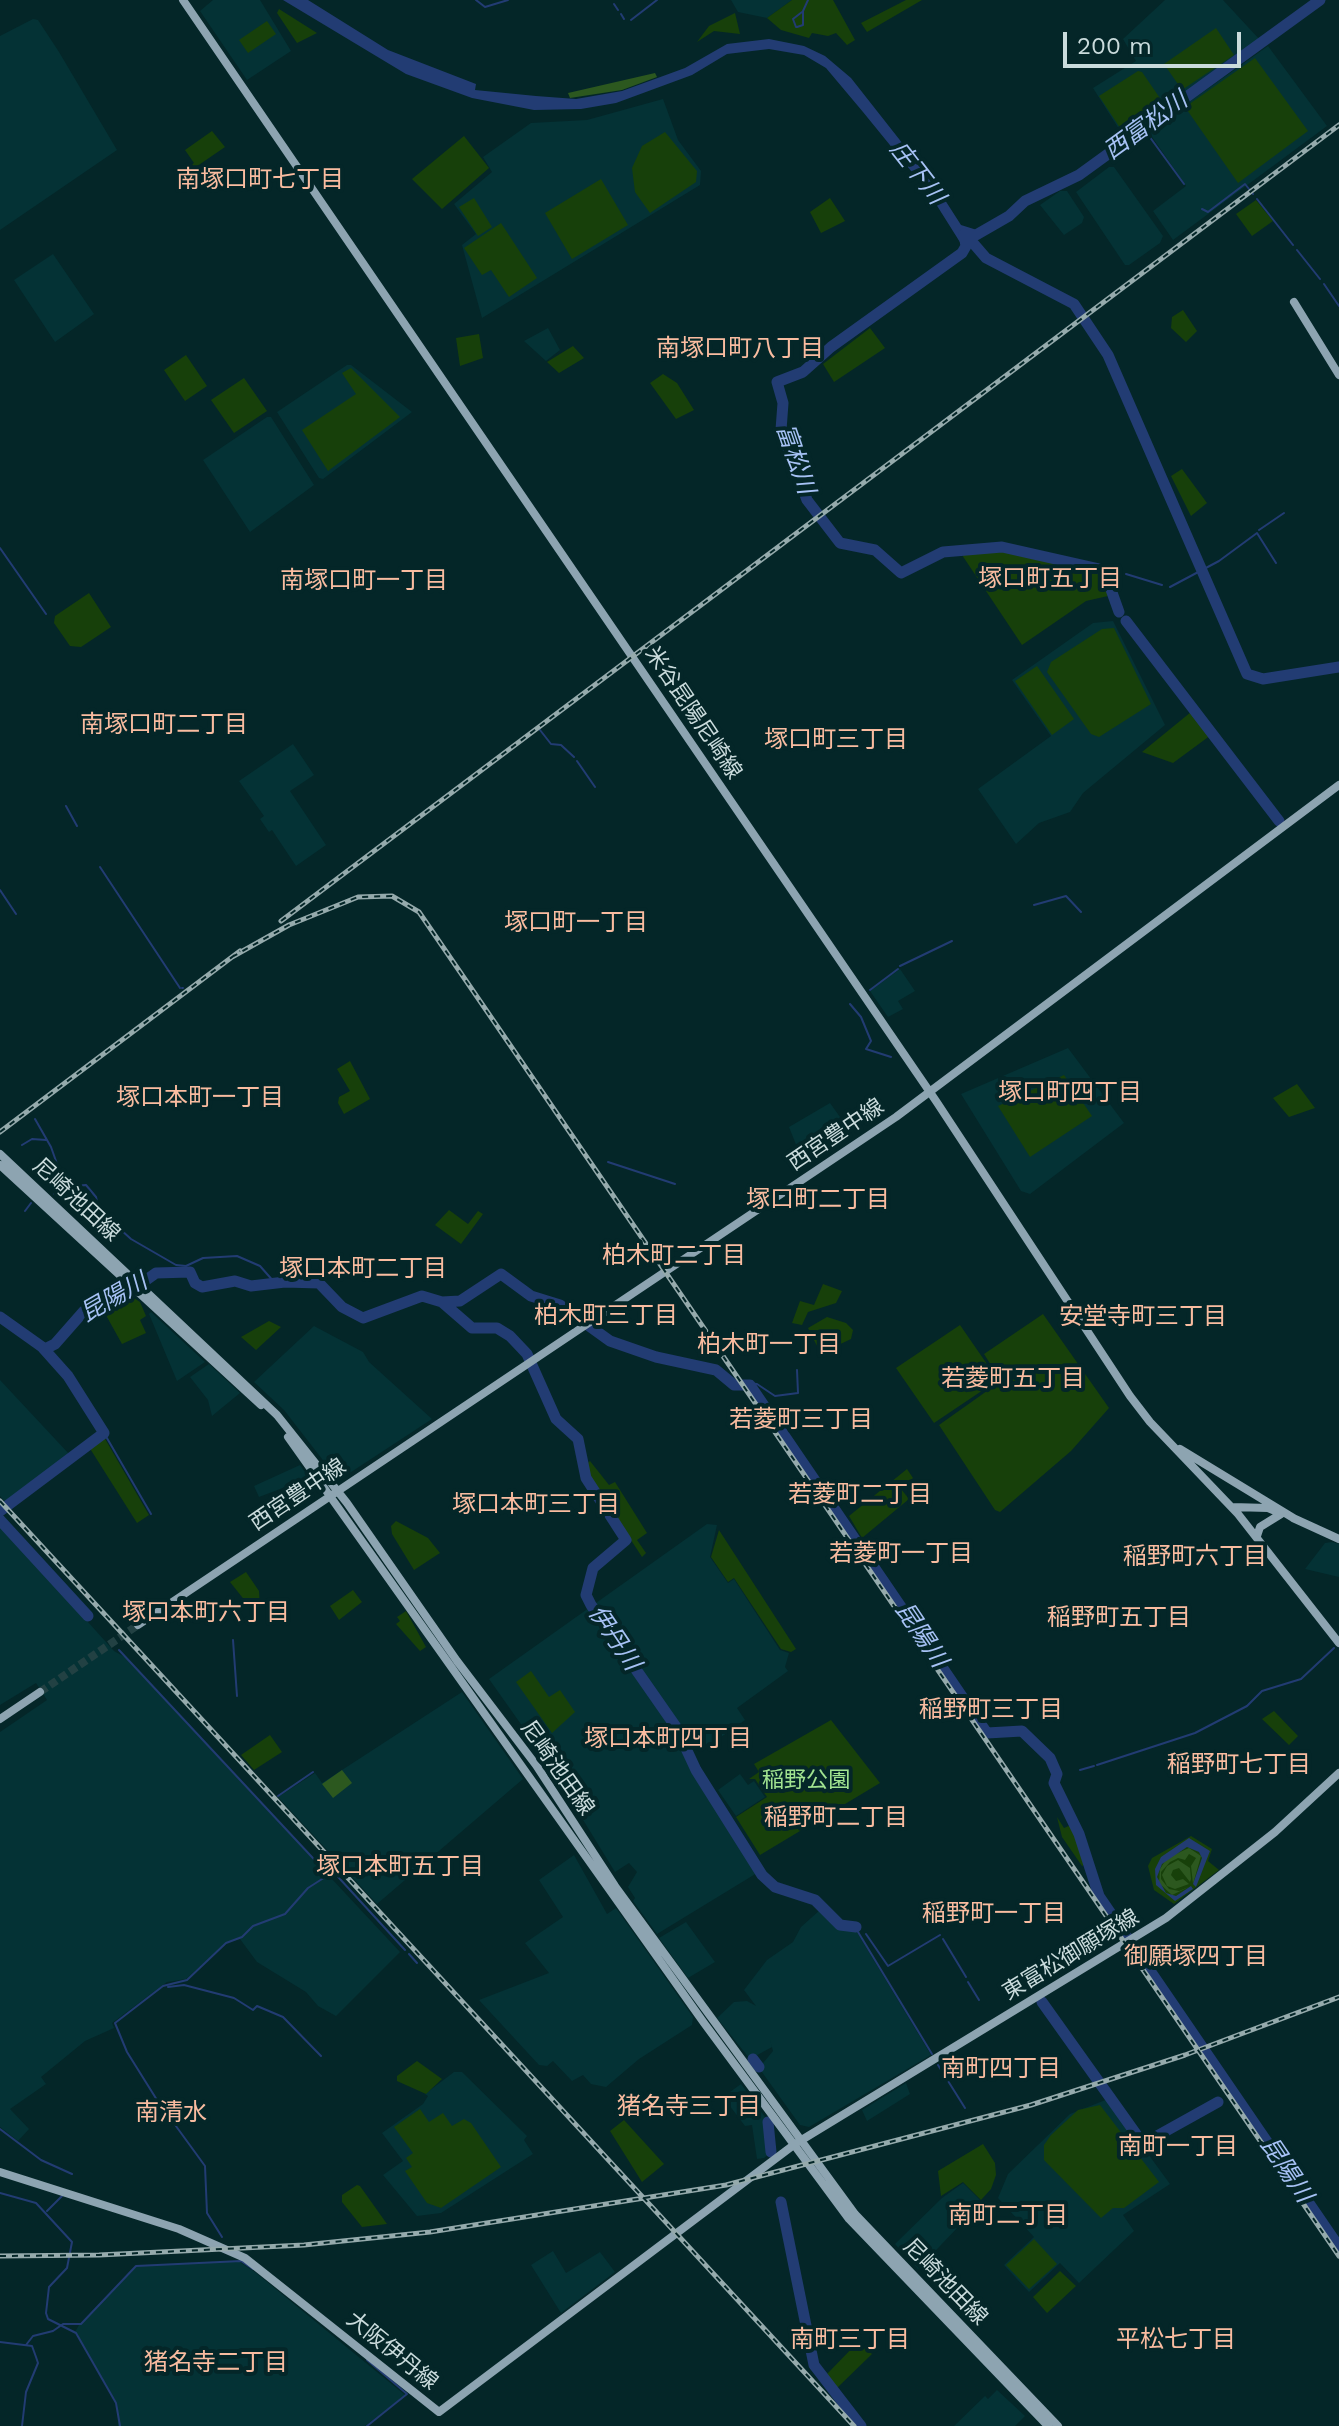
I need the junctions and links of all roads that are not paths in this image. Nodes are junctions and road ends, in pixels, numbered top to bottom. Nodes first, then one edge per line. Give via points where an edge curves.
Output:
1 (183, 0) edge
2 (1294, 302) dead end
3 (1339, 375) edge
4 (1339, 785) edge
5 (930, 1092) junction
6 (0, 1154) edge
7 (0, 1165) edge
8 (138, 1287) junction
9 (1172, 1445) junction
10 (334, 1493) junction
11 (1232, 1507) junction
12 (1282, 1514) junction
13 (1295, 1519) junction
14 (1257, 1536) junction
15 (1339, 1539) edge
16 (138, 1625) tunnel mouth
17 (1339, 1643) edge
18 (40, 1692) tunnel mouth
19 (0, 1719) edge
20 (1339, 1773) edge
21 (798, 2142) junction
22 (0, 2172) edge
23 (1048, 2426) edge
24 (1058, 2426) edge

1 - 5 main road, 米谷昆陽尼崎線
2 - 3 main road
4 - 5 main road, 西宮豊中線
5 - 9 main road, 米谷昆陽尼崎線 via 1130,1396
5 - 10 main road, 西宮豊中線
6 - 8 main road, 尼崎池田線
7 - 8 main road, 尼崎池田線
8 - 10 main road, 尼崎池田線 via 262,1406
9 - 11 main road, 米谷昆陽尼崎線
9 - 13 main road, 米谷昆陽尼崎線
10 - 16 main road, 西宮豊中線
10 - 21 main road, 尼崎池田線 via 704,2023
11 - 12 main road, 米谷昆陽尼崎線 via 1268,1508
11 - 14 main road
12 - 13 main road, 米谷昆陽尼崎線
12 - 14 main road via 1262,1525
13 - 15 main road, 米谷昆陽尼崎線
14 - 17 main road
18 - 19 main road
20 - 21 main road, 東富松御願塚線 via 1275,1832 1166,1918
21 - 22 main road, 大阪伊丹線 via 439,2412 245,2258 179,2229
21 - 23 main road, 尼崎池田線 via 864,2237
21 - 24 main road, 尼崎池田線 via 862,2222

